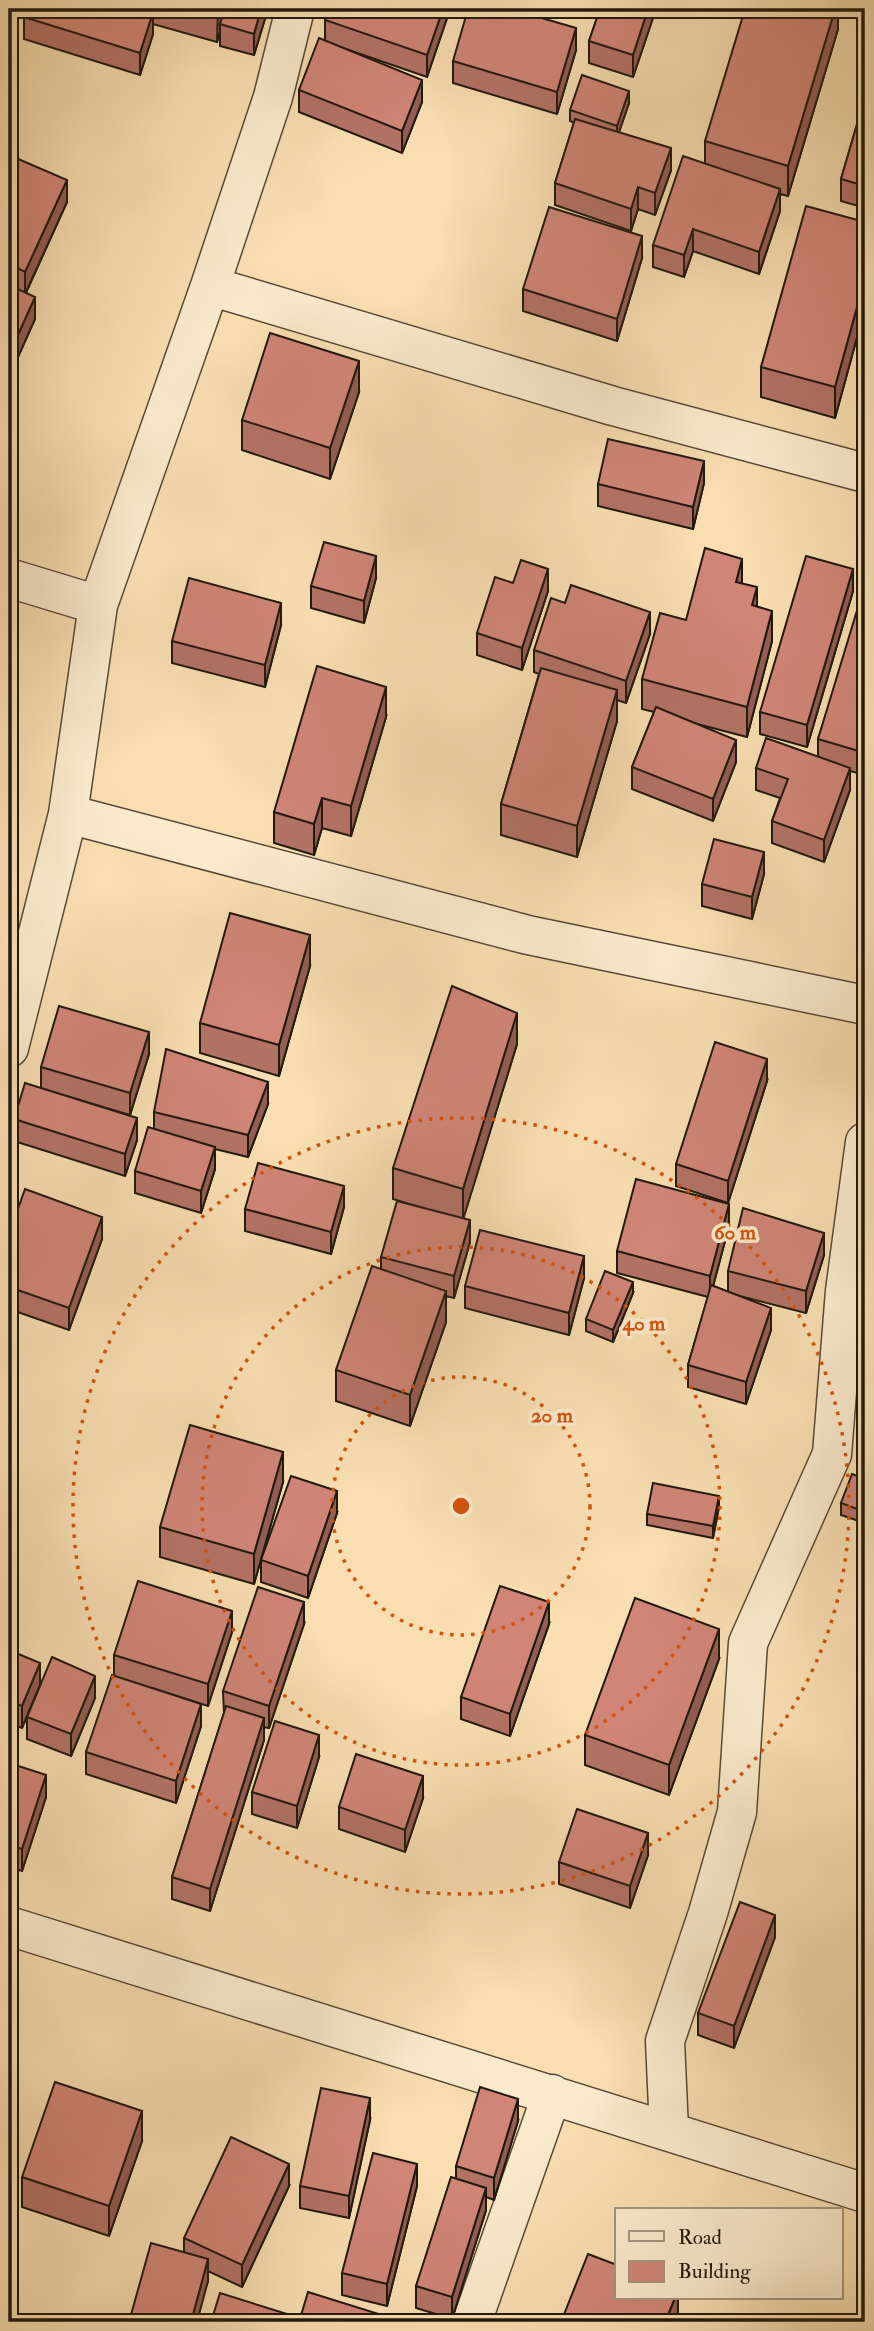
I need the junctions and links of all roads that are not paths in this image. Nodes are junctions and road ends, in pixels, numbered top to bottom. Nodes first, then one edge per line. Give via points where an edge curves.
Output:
1 (295, 9) edge
2 (210, 286) junction
3 (865, 473) edge
4 (9, 578) edge
5 (98, 604) junction
6 (68, 814) junction
7 (865, 1004) edge
8 (9, 1048) edge
9 (865, 1142) edge
10 (9, 1926) edge
11 (552, 2094) junction
12 (669, 2130) junction
13 (865, 2193) edge
14 (472, 2322) edge

1 - 2 street via 273,97
2 - 3 street via 613,406
2 - 5 street
4 - 5 street
5 - 6 street
6 - 7 street via 528,935
6 - 8 street
9 - 12 street via 845,1291 832,1454 748,1643 737,1812 665,2041
10 - 11 street
11 - 12 street
11 - 14 street
12 - 13 street

